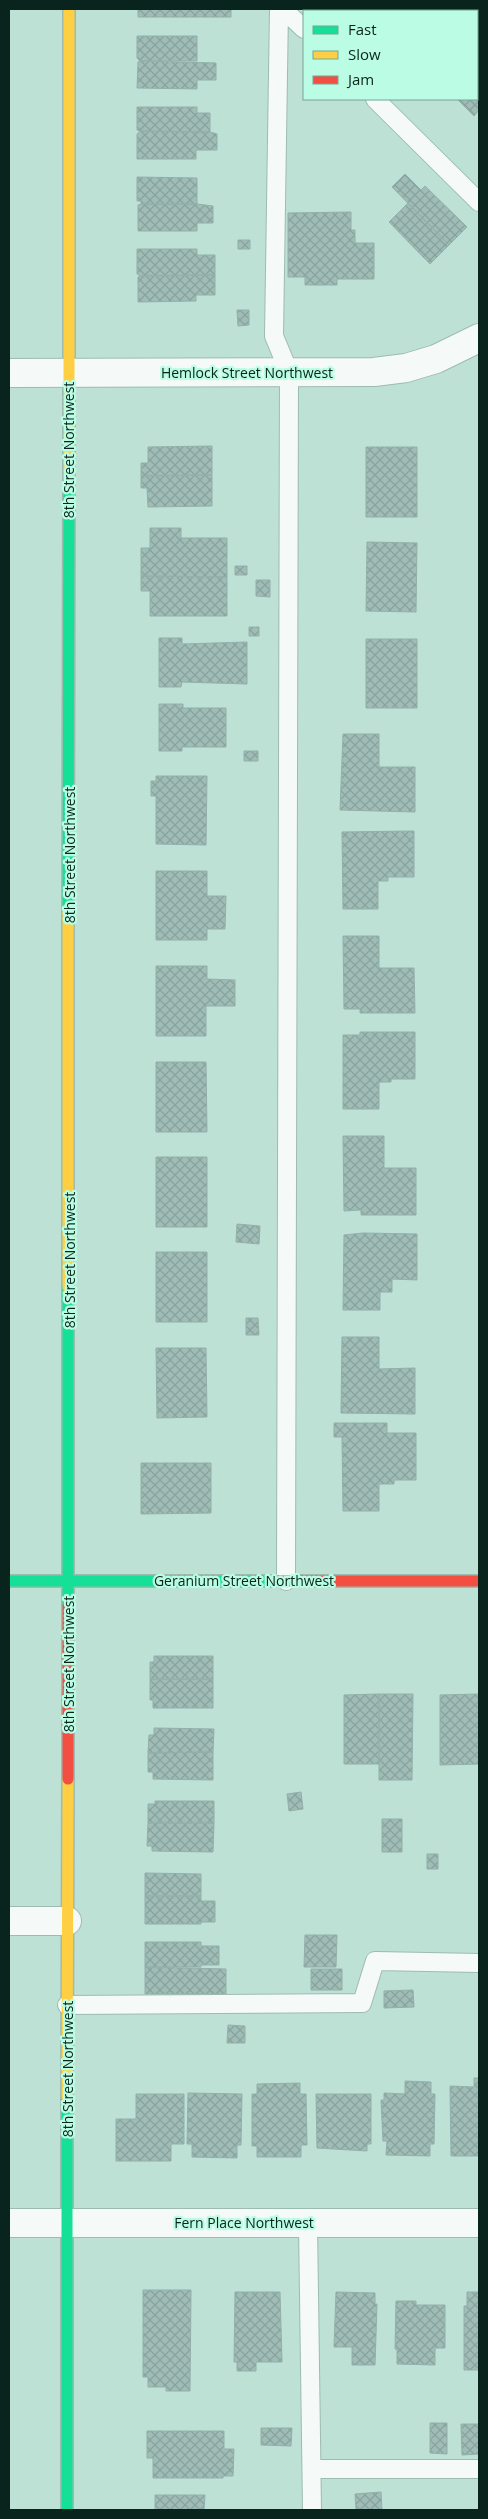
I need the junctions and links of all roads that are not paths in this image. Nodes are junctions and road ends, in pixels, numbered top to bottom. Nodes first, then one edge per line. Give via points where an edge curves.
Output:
1 (69, 9) edge
2 (279, 9) edge
3 (283, 9) edge
4 (303, 28) edge
5 (375, 100) edge
6 (479, 202) edge
7 (479, 338) edge
8 (289, 372) junction
9 (9, 373) edge
10 (68, 373) junction
11 (9, 1581) edge
12 (69, 1581) junction
13 (286, 1581) junction
14 (479, 1581) edge
15 (9, 1921) edge
16 (68, 1921) junction
17 (479, 1963) edge
18 (68, 2005) junction
19 (9, 2223) edge
20 (68, 2223) junction
21 (308, 2223) junction
22 (479, 2223) edge
23 (312, 2469) junction
24 (479, 2469) edge
25 (68, 2510) edge
26 (312, 2510) edge

1 - 10 street, 8th Street Northwest
2 - 8 lane via 274,336
3 - 4 lane
5 - 6 lane
7 - 8 street, Hemlock Street Northwest via 436,359 406,368 374,372
8 - 10 street, Hemlock Street Northwest
8 - 13 lane
9 - 10 street, Hemlock Street Northwest
10 - 12 street, 8th Street Northwest
11 - 12 street, Geranium Street Northwest
12 - 13 street, Geranium Street Northwest
12 - 16 street, 8th Street Northwest
13 - 14 street, Geranium Street Northwest
15 - 16 street
16 - 18 street, 8th Street Northwest
17 - 18 lane via 375,1961 362,2003
18 - 20 street, 8th Street Northwest
19 - 20 street, Fern Place Northwest
20 - 21 street, Fern Place Northwest
20 - 25 street, 8th Street Northwest
21 - 22 street, Fern Place Northwest
21 - 23 lane
23 - 24 lane
23 - 26 lane

